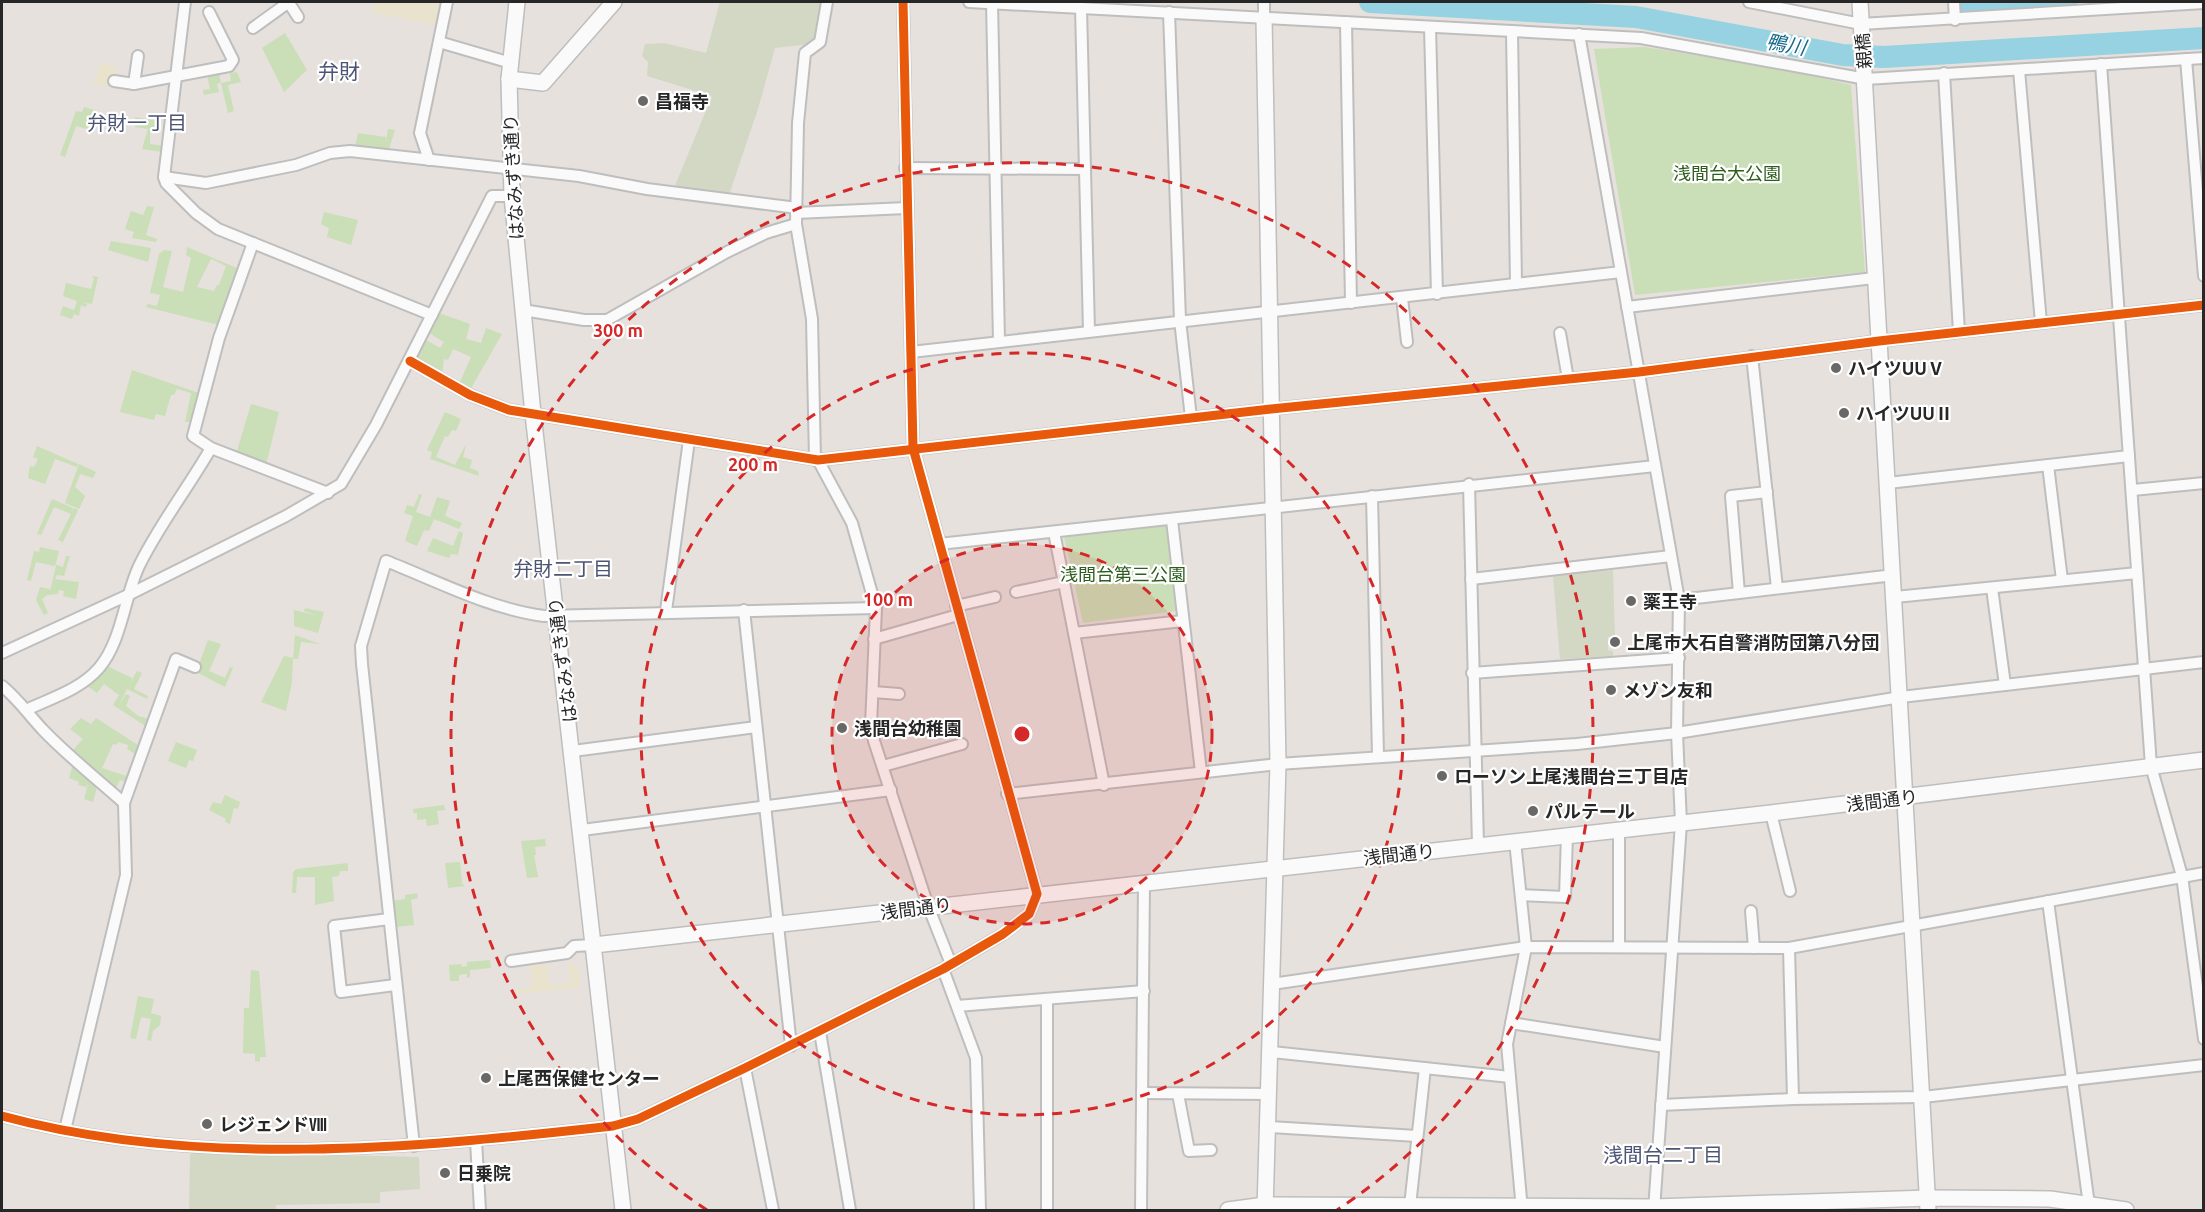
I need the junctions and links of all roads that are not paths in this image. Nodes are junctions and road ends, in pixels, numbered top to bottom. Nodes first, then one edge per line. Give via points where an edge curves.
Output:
1 (185, 2) edge
2 (289, 2) edge
3 (447, 2) edge
4 (517, 2) edge
5 (614, 2) edge
6 (827, 2) edge
7 (903, 2) edge
8 (969, 2) edge
9 (992, 2) edge
10 (1264, 2) edge
11 (1756, 2) edge
12 (1860, 2) edge
13 (1954, 2) edge
14 (2201, 2) edge
15 (2116, 6) edge
16 (1081, 8) junction
17 (209, 12) dead end
18 (1169, 12) junction
19 (298, 16) dead end
20 (1264, 18) junction
21 (1955, 20) junction
22 (1346, 22) junction
23 (1861, 24) junction
24 (1430, 27) junction
25 (253, 28) dead end
26 (1512, 31) junction
27 (1579, 34) junction
28 (439, 42) junction
29 (138, 56) dead end
30 (2204, 58) edge
31 (2186, 59) junction
32 (511, 63) junction
33 (2102, 64) junction
34 (2019, 70) junction
35 (1944, 73) junction
36 (177, 77) junction
37 (508, 79) junction
38 (1866, 79) junction
39 (114, 81) dead end
40 (134, 84) junction
41 (429, 160) junction
42 (905, 168) junction
43 (996, 168) junction
44 (1085, 169) junction
45 (510, 170) junction
46 (164, 177) junction
47 (512, 196) junction
48 (906, 208) junction
49 (796, 215) junction
50 (253, 243) junction
51 (1621, 272) junction
52 (2204, 276) edge
53 (1874, 278) junction
54 (1516, 284) junction
55 (1437, 294) junction
56 (1402, 298) junction
57 (1352, 303) junction
58 (2204, 305) edge
59 (1628, 307) junction
60 (523, 310) junction
61 (1271, 312) junction
62 (432, 315) junction
63 (2120, 315) junction
64 (1180, 320) junction
65 (2041, 323) junction
66 (1089, 331) junction
67 (1959, 332) junction
68 (1560, 333) dead end
69 (1879, 341) junction
70 (999, 342) junction
71 (1407, 342) dead end
72 (911, 352) junction
73 (1752, 356) junction
74 (410, 361) junction
75 (1639, 372) junction
76 (1568, 379) junction
77 (1271, 408) junction
78 (533, 414) junction
79 (1191, 418) junction
80 (689, 440) junction
81 (211, 448) junction
82 (913, 448) junction
83 (2129, 456) junction
84 (817, 460) junction
85 (2048, 465) junction
86 (1655, 466) junction
87 (1888, 483) junction
88 (2204, 483) edge
89 (1470, 484) junction
90 (2133, 490) junction
91 (1767, 492) junction
92 (328, 493) junction
93 (1372, 496) junction
94 (1274, 507) junction
95 (1172, 520) junction
96 (1054, 532) junction
97 (939, 544) junction
98 (1671, 556) junction
99 (2137, 573) junction
100 (1894, 574) junction
101 (1471, 579) junction
102 (2062, 580) junction
103 (1064, 582) junction
104 (1777, 588) junction
105 (1992, 588) junction
106 (1016, 592) dead end
107 (1739, 593) junction
108 (128, 595) junction
109 (995, 597) dead end
110 (1895, 597) junction
111 (1679, 600) junction
112 (876, 608) junction
113 (744, 610) junction
114 (666, 611) junction
115 (957, 611) junction
116 (558, 615) junction
117 (1183, 621) junction
118 (1074, 633) junction
119 (874, 639) junction
120 (2, 653) edge
121 (1679, 658) junction
122 (2204, 662) edge
123 (195, 667) dead end
124 (2144, 668) junction
125 (1472, 673) junction
126 (2005, 684) junction
127 (2, 686) edge
128 (873, 692) junction
129 (899, 694) dead end
130 (1901, 697) junction
131 (28, 710) junction
132 (756, 728) junction
133 (1677, 734) junction
134 (962, 744) dead end
135 (1474, 750) junction
136 (573, 751) junction
137 (1378, 755) junction
138 (2204, 760) edge
139 (1278, 764) junction
140 (883, 766) junction
141 (2151, 766) junction
142 (1201, 772) junction
143 (1104, 785) junction
144 (891, 790) junction
145 (1007, 794) junction
146 (1905, 797) junction
147 (124, 803) junction
148 (765, 806) junction
149 (1771, 813) junction
150 (1681, 823) junction
151 (582, 830) junction
152 (1619, 830) junction
153 (1567, 835) junction
154 (1515, 841) junction
155 (1478, 845) junction
156 (1276, 868) junction
157 (2204, 873) edge
158 (2182, 876) junction
159 (1144, 883) junction
160 (1790, 891) dead end
161 (1037, 894) junction
162 (1521, 895) junction
163 (2048, 901) junction
164 (928, 906) junction
165 (1751, 911) dead end
166 (389, 919) junction
167 (778, 924) junction
168 (1912, 925) junction
169 (594, 945) junction
170 (1526, 947) junction
171 (1619, 947) junction
172 (1672, 947) junction
173 (1754, 948) junction
174 (1789, 948) junction
175 (511, 961) dead end
176 (947, 967) junction
177 (1272, 984) junction
178 (395, 985) junction
179 (1144, 991) junction
180 (1047, 999) junction
181 (957, 1006) junction
182 (1511, 1023) junction
183 (820, 1032) junction
184 (2204, 1039) edge
185 (791, 1046) junction
186 (1665, 1047) junction
187 (1272, 1052) junction
188 (2204, 1065) edge
189 (745, 1068) junction
190 (1425, 1068) junction
191 (1510, 1077) junction
192 (2071, 1081) junction
193 (1142, 1094) junction
194 (1178, 1094) junction
195 (1270, 1094) junction
196 (1923, 1098) junction
197 (1793, 1099) junction
198 (1661, 1105) junction
199 (2, 1116) edge
200 (613, 1126) junction
201 (1269, 1127) junction
202 (65, 1130) junction
203 (1417, 1136) junction
204 (476, 1141) junction
205 (414, 1146) junction
206 (1211, 1150) dead end
207 (1928, 1204) edge
208 (2089, 1205) junction
209 (1410, 1206) junction
210 (1836, 1206) edge
211 (1747, 1207) edge
212 (1265, 1208) edge
213 (1522, 1208) edge
214 (1654, 1209) edge
215 (480, 1210) edge
216 (623, 1210) edge
217 (773, 1210) edge
218 (850, 1210) edge
219 (980, 1210) edge
220 (1047, 1210) edge
221 (1141, 1210) edge
222 (1228, 1210) edge
223 (2126, 1210) edge

1 - 36 street
2 - 19 street
2 - 25 street
3 - 28 street
4 - 32 street, はなみずき通り
5 - 37 street via 543,84
6 - 49 street via 820,42 806,52 798,123
7 - 42 street
8 - 9 street
9 - 16 street
9 - 43 street
10 - 20 street
11 - 23 street
12 - 23 street, 親橋
13 - 21 street
14 - 15 street
15 - 21 street
16 - 18 street
16 - 44 street
17 - 36 street via 233,60 229,66
18 - 20 street
18 - 64 street
20 - 22 street
20 - 61 street
21 - 23 street
22 - 24 street
22 - 57 street
23 - 38 street, 親橋
24 - 26 street
24 - 55 street
26 - 27 street
26 - 54 street
27 - 38 street via 1641,38
27 - 51 street
28 - 32 street
28 - 41 street via 420,133
29 - 40 street
30 - 31 street
31 - 33 street
31 - 52 street
32 - 37 street, はなみずき通り
33 - 34 street
33 - 63 street
34 - 35 street
34 - 65 street
35 - 38 street
35 - 67 street
36 - 40 street
36 - 46 street
37 - 45 street, はなみずき通り
38 - 53 street, 親橋
39 - 40 street
41 - 45 street
41 - 46 street via 350,151 206,183
42 - 43 street
42 - 48 street
43 - 44 street
43 - 70 street
44 - 66 street
45 - 47 street, はなみずき通り
45 - 49 street via 579,176
46 - 50 street via 196,213 218,229
47 - 60 street, はなみずき通り
47 - 62 street via 492,196
48 - 49 street
48 - 72 street
49 - 60 street via 607,321
49 - 84 street via 812,319
50 - 62 street
50 - 81 street via 219,338 193,436
51 - 54 street
51 - 59 street
53 - 59 street
53 - 69 street, 親橋
54 - 55 street
55 - 56 street
56 - 57 street
56 - 71 street
57 - 61 street
58 - 63 street
59 - 75 street
60 - 78 street, はなみずき通り
61 - 64 street
61 - 77 street
62 - 74 street
63 - 65 street
63 - 83 street
64 - 66 street
64 - 79 street
65 - 67 street
66 - 70 street
67 - 69 street
68 - 76 street
69 - 73 street
69 - 87 street, 親橋
70 - 72 street
72 - 82 street
73 - 75 street
73 - 91 street
74 - 78 street via 470,395 509,410
74 - 92 street via 353,465 341,484
75 - 76 street
75 - 86 street
76 - 77 street
77 - 79 street
77 - 94 street
78 - 80 street
78 - 116 street, はなみずき通り
79 - 82 street
80 - 84 street
80 - 114 street
81 - 92 street
81 - 108 street via 150,544
82 - 84 street
82 - 97 street
83 - 85 street
83 - 90 street
84 - 112 street via 852,523
85 - 87 street
85 - 102 street
86 - 89 street
86 - 98 street
87 - 100 street, 親橋
88 - 90 street
89 - 93 street
89 - 101 street
90 - 99 street
91 - 104 street
91 - 107 street via 1731,496
92 - 108 street
93 - 94 street
93 - 137 street
94 - 95 street
94 - 139 street
95 - 96 street
95 - 117 street
96 - 97 street
96 - 103 street
97 - 115 street
98 - 101 street
98 - 111 street
99 - 102 street
99 - 124 street
100 - 104 street
100 - 110 street, 親橋
101 - 125 street
102 - 105 street
103 - 106 street
103 - 118 street
104 - 107 street
105 - 110 street
105 - 126 street
107 - 111 street
108 - 120 street
108 - 131 street via 100,668 83,684
109 - 115 street
110 - 130 street, 親橋
111 - 121 street
112 - 113 street
112 - 119 street
113 - 114 street
113 - 132 street
114 - 116 street
115 - 119 street
115 - 145 street
116 - 136 street, はなみずき通り
116 - 166 street via 526,614 386,561 361,646
117 - 118 street
117 - 142 street
118 - 143 street
119 - 128 street
121 - 125 street
121 - 133 street
122 - 124 street
123 - 147 street via 176,660
124 - 126 street
124 - 141 street
125 - 135 street
126 - 130 street
127 - 131 street
128 - 129 street
128 - 140 street via 871,725
130 - 133 street
130 - 146 street, 親橋
131 - 147 street via 41,728
132 - 136 street
132 - 148 street
133 - 135 street
133 - 150 street
134 - 140 street
135 - 137 street
135 - 155 street
136 - 151 street, はなみずき通り
137 - 139 street
138 - 141 street, 浅間通り
139 - 142 street
139 - 156 street
140 - 144 street
141 - 146 street, 浅間通り
141 - 158 street
142 - 143 street
143 - 145 street
144 - 148 street
144 - 164 street
145 - 161 street
146 - 149 street, 浅間通り
146 - 168 street, 親橋
147 - 202 street via 126,875
148 - 151 street
148 - 167 street
149 - 150 street, 浅間通り
149 - 160 street
150 - 152 street, 浅間通り
150 - 172 street
151 - 169 street, はなみずき通り
152 - 153 street, 浅間通り
152 - 171 street
153 - 154 street, 浅間通り
153 - 162 street via 1565,897
154 - 155 street, 浅間通り
154 - 162 street
155 - 156 street, 浅間通り
156 - 159 street, 浅間通り
156 - 177 street
157 - 158 street
158 - 163 street
158 - 184 street
159 - 161 street, 浅間通り
159 - 179 street
161 - 164 street, 浅間通り
161 - 176 street via 1029,914
162 - 170 street
163 - 168 street
163 - 192 street
164 - 167 street, 浅間通り
164 - 176 street
165 - 173 street
166 - 178 street
166 - 178 street via 334,926 342,992
167 - 169 street, 浅間通り
167 - 185 street
168 - 174 street
168 - 196 street, 親橋
169 - 175 street
169 - 200 street, はなみずき通り
170 - 171 street
170 - 177 street
170 - 182 street
171 - 172 street
172 - 173 street
172 - 186 street
173 - 174 street
174 - 197 street
176 - 181 street
176 - 183 street
177 - 187 street
178 - 205 street
179 - 180 street
179 - 193 street
180 - 181 street
180 - 220 street
181 - 219 street via 976,1058
182 - 186 street
182 - 191 street
183 - 185 street
183 - 218 street
185 - 189 street
186 - 198 street
187 - 190 street
187 - 195 street
188 - 192 street
189 - 200 street via 638,1119
189 - 217 street
190 - 191 street
190 - 203 street
191 - 213 street
192 - 196 street
192 - 208 street
193 - 194 street
193 - 221 street
194 - 195 street
194 - 206 street via 1189,1151
195 - 201 street
196 - 197 street
196 - 207 street, 親橋
197 - 198 street
198 - 214 street
199 - 202 street
200 - 204 street
200 - 216 street, はなみずき通り
201 - 203 street
201 - 212 street
202 - 205 street via 186,1146
203 - 209 street
204 - 205 street
204 - 215 street
207 - 208 street via 2050,1199
207 - 210 street
208 - 223 street
209 - 212 street
209 - 213 street
210 - 211 street
211 - 214 street
212 - 222 street
213 - 214 street

